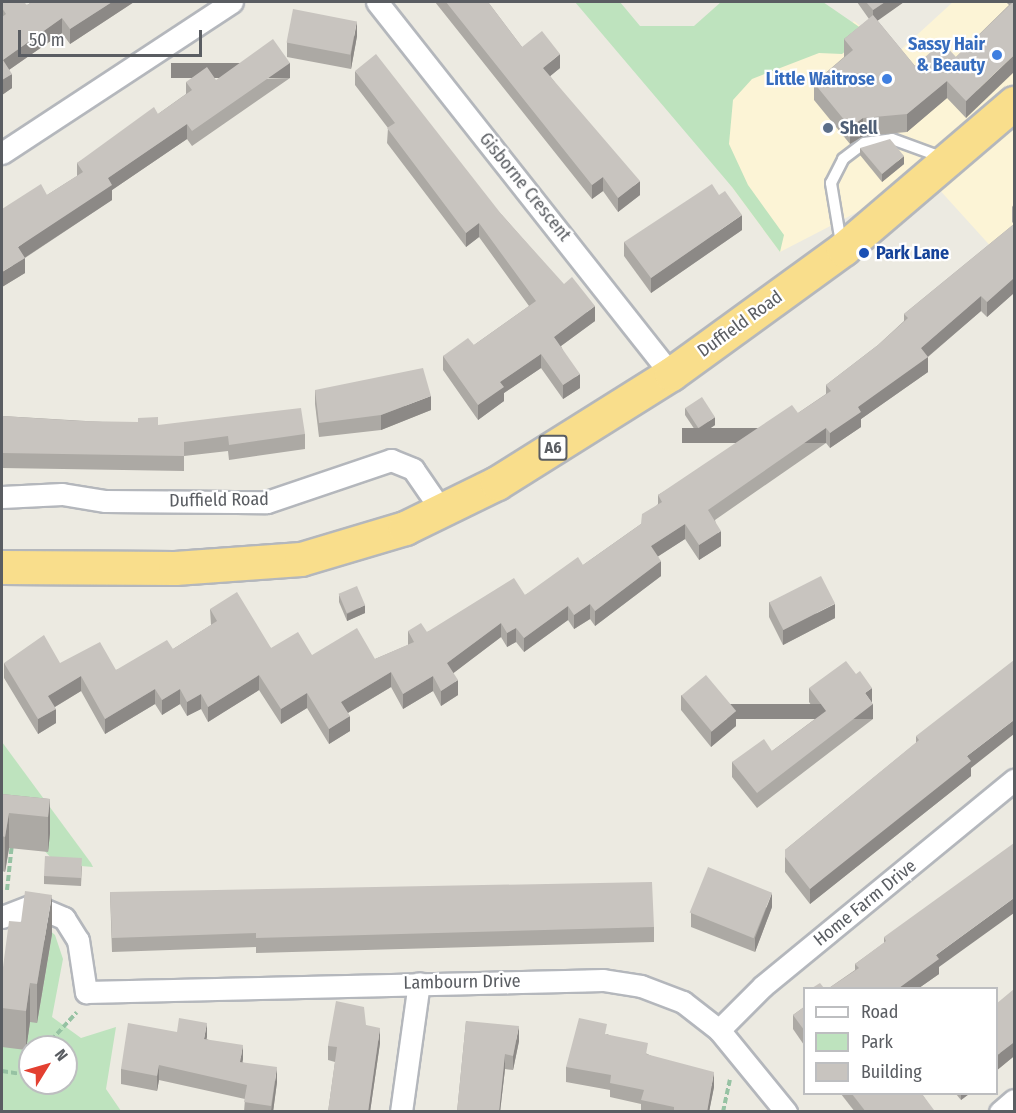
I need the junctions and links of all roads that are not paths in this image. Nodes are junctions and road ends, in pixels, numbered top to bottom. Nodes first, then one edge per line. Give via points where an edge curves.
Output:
1 (232, 2) edge
2 (377, 2) edge
3 (1014, 103) edge
4 (2, 153) edge
5 (951, 161) junction
6 (843, 249) junction
7 (671, 374) junction
8 (2, 497) edge
9 (442, 511) junction
10 (2, 567) edge
11 (1014, 780) edge
12 (3, 916) edge
13 (419, 983) junction
14 (719, 1029) junction
15 (1014, 1100) edge
16 (401, 1112) edge
17 (786, 1112) edge
18 (1000, 1112) edge

1 - 4 street
2 - 7 street, Gisborne Crescent
3 - 5 highway, Duffield Road / A6
5 - 6 highway, Duffield Road / A6
5 - 6 lane via 892,139 864,143 843,159 831,183
6 - 7 highway, Duffield Road / A6
7 - 9 highway, Duffield Road / A6 via 497,483
8 - 9 street, Duffield Road via 62,494 105,501 267,502 391,460 413,469
9 - 10 highway, Duffield Road / A6 via 345,549 301,559 175,568
11 - 14 street, Home Farm Drive via 763,986
12 - 13 street, Lambourn Drive via 33,905 64,918 78,940 86,992
13 - 14 street, Lambourn Drive via 603,980 683,1002
13 - 16 street
14 - 17 street, Lambourn Drive
15 - 18 street

